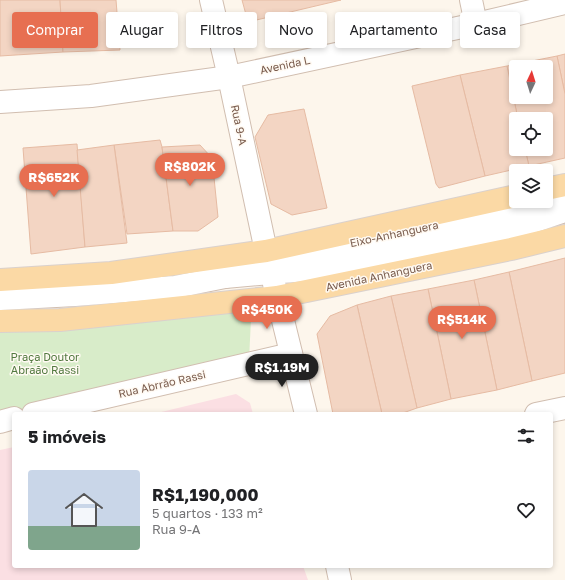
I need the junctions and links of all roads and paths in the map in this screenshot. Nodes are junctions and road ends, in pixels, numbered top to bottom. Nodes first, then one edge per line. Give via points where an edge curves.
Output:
1 (211, 0) edge
2 (471, 0) edge
3 (565, 3) edge
4 (474, 12) edge
5 (520, 14) edge
6 (460, 27) edge
7 (229, 78) junction
8 (0, 102) edge
9 (565, 185) edge
10 (553, 188) edge
11 (509, 198) edge
12 (565, 204) edge
13 (565, 211) edge
14 (565, 236) edge
15 (269, 263) junction
16 (0, 280) edge
17 (277, 297) junction
18 (0, 299) edge
19 (0, 321) edge
20 (291, 354) junction
21 (565, 408) edge
22 (42, 412) edge
23 (306, 412) edge
24 (546, 412) edge
25 (12, 419) edge
26 (0, 422) edge
27 (337, 568) edge
28 (340, 580) edge

1 - 7 street, Rua 9-A
2 - 4 street
3 - 5 street, Avenida L
6 - 7 street, Avenida L
7 - 8 street, Avenida L via 92,96
7 - 15 street, Rua 9-A
9 - 10 main road
11 - 15 main road
12 - 15 street, Eixo-Anhanguera via 511,209
13 - 15 street, Eixo-Anhanguera via 517,227 339,267
14 - 17 main road, Avenida Anhanguera
15 - 16 main road
15 - 17 street, Rua 9-A
15 - 18 street, Eixo-Anhanguera via 225,277 175,287
17 - 19 main road, Avenida Anhanguera via 60,320
17 - 20 street
20 - 22 street, Rua Abrrão Rassi
20 - 23 street
21 - 24 street
25 - 26 street
27 - 28 street

